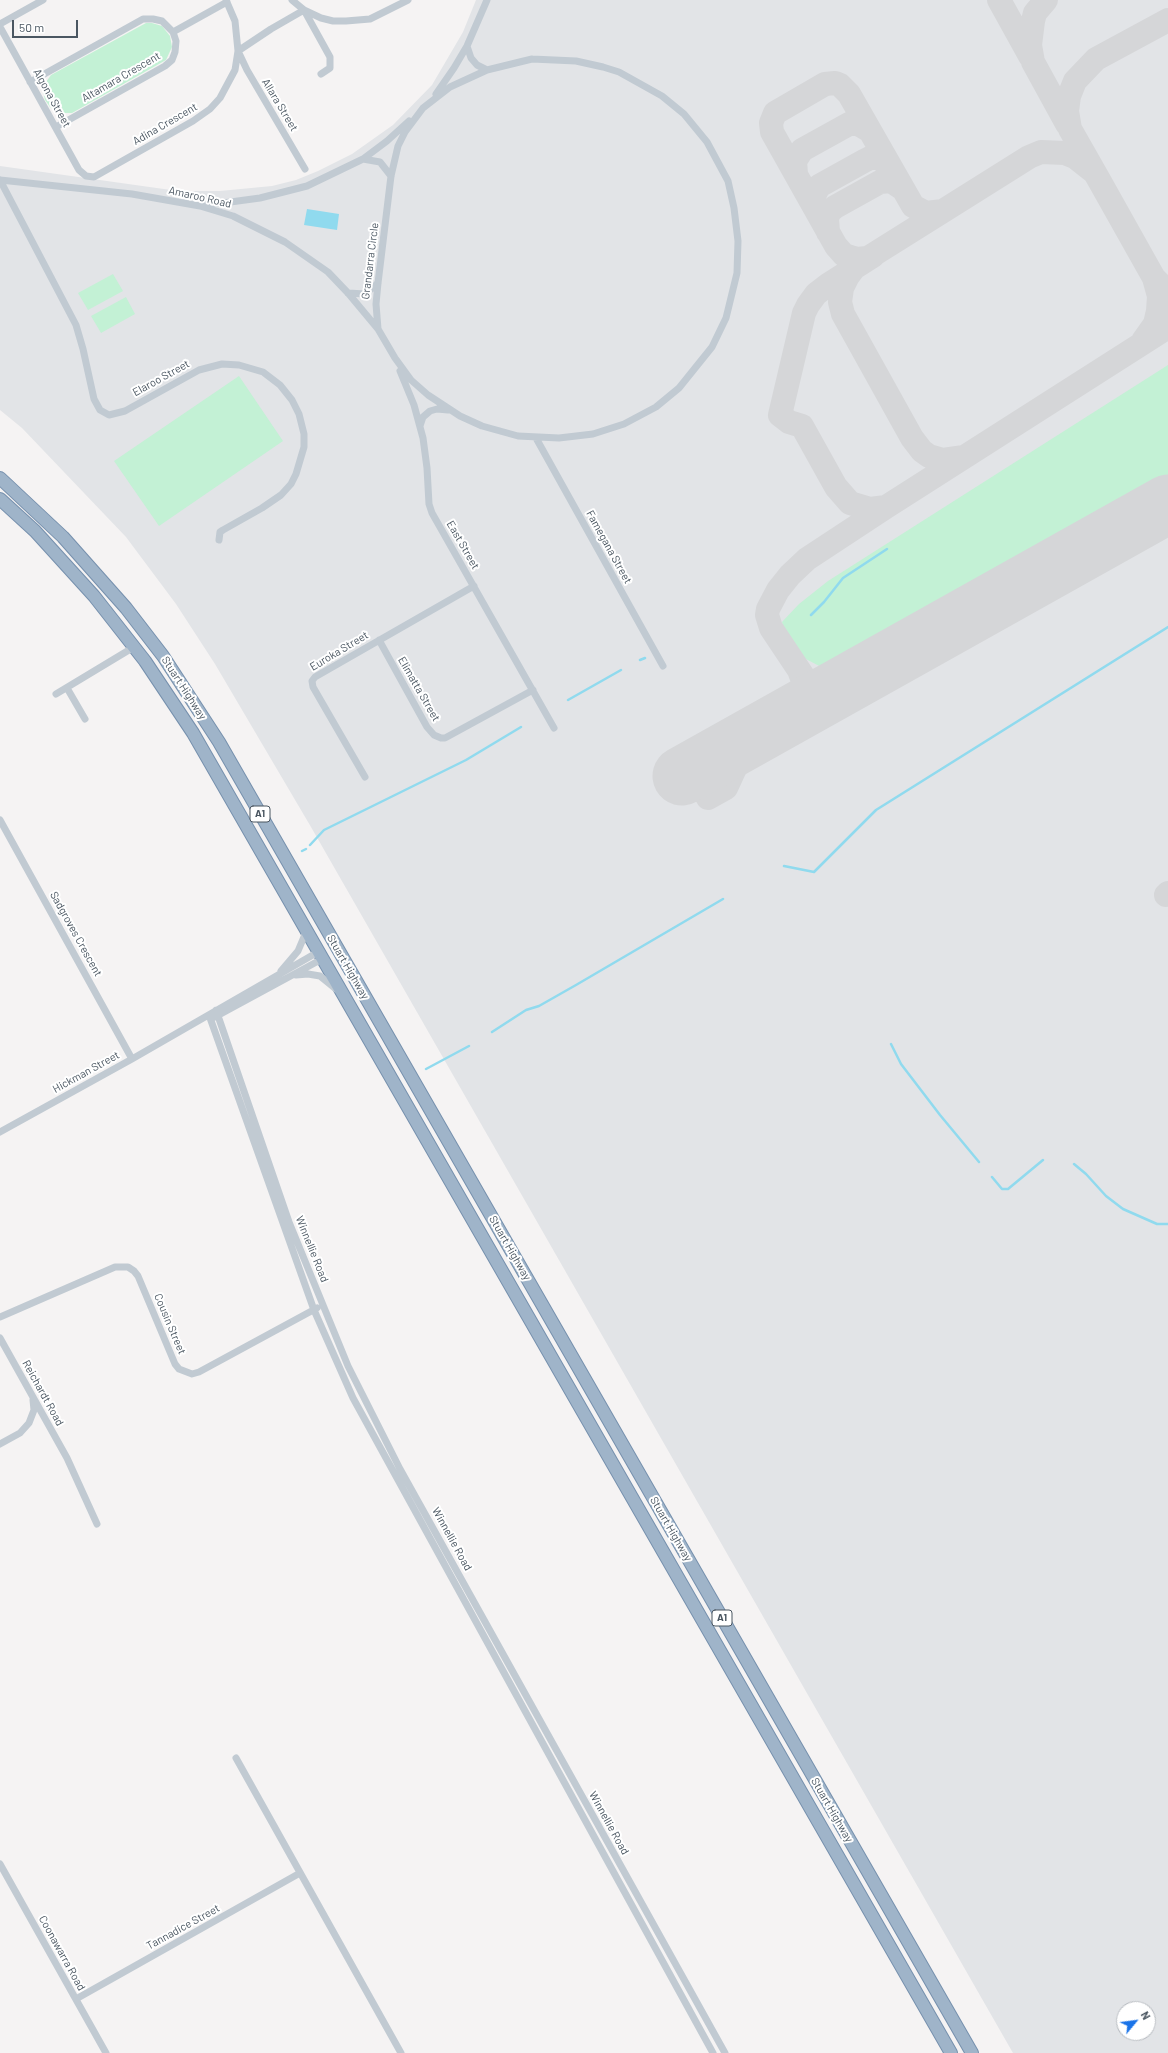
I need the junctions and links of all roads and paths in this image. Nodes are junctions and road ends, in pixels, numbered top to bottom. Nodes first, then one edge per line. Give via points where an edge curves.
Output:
1 (43, 0) edge
2 (292, 0) edge
3 (408, 0) edge
4 (487, 0) edge
5 (226, 1) edge
6 (304, 10) junction
7 (0, 24) edge
8 (0, 27) edge
9 (173, 32) junction
10 (467, 46) junction
11 (238, 51) junction
12 (487, 70) junction
13 (321, 74) dead end
14 (30, 82) junction
15 (423, 108) junction
16 (56, 127) junction
17 (363, 159) junction
18 (305, 169) dead end
19 (88, 176) joint
20 (391, 176) junction
21 (0, 180) edge
22 (180, 202) junction
23 (378, 283) junction
24 (348, 294) junction
25 (378, 329) junction
26 (395, 358) junction
27 (452, 411) junction
28 (420, 429) junction
29 (536, 438) junction
30 (1, 482) edge
31 (0, 499) edge
32 (219, 540) dead end
33 (474, 586) junction
34 (379, 640) junction
35 (134, 647) junction
36 (663, 666) dead end
37 (67, 688) junction
38 (532, 690) junction
39 (56, 694) dead end
40 (85, 719) dead end
41 (554, 728) dead end
42 (234, 770) junction
43 (365, 777) dead end
44 (0, 820) edge
45 (255, 842) junction
46 (283, 854) junction
47 (306, 932) junction
48 (321, 954) junction
49 (346, 964) junction
50 (273, 978) junction
51 (286, 978) junction
52 (347, 1002) junction
53 (217, 1013) junction
54 (209, 1017) junction
55 (132, 1059) junction
56 (0, 1132) edge
57 (322, 1305) junction
58 (314, 1310) junction
59 (0, 1317) edge
60 (0, 1338) edge
61 (33, 1398) junction
62 (0, 1444) edge
63 (97, 1524) dead end
64 (779, 1718) junction
65 (764, 1727) junction
66 (236, 1758) dead end
67 (0, 1864) edge
68 (300, 1873) junction
69 (76, 1999) junction
70 (723, 2052) edge
71 (106, 2053) edge
72 (401, 2053) edge
73 (713, 2053) edge
74 (951, 2053) edge
75 (972, 2053) edge

1 - 7 street
2 - 6 street
3 - 6 street via 379,15 359,21 332,21
4 - 10 street
5 - 9 street
5 - 11 street, Adina Crescent via 235,21
6 - 11 street
6 - 13 street via 330,57 330,68
8 - 14 street, Algona Street
9 - 14 street via 162,21 143,19
9 - 16 street, Altamara Crescent via 176,41 175,52 172,60 165,66
10 - 12 street via 471,58
10 - 15 street via 448,77
11 - 18 street, Allara Street
11 - 19 street, Adina Crescent via 231,80 210,110 99,175
12 - 15 street, Grandarra Circle via 450,87
12 - 29 street, Grandarra Circle via 532,59 576,61 619,72 654,90 684,114 707,142 728,181 736,224 737,273 726,318 712,347 679,388 641,416 609,430 576,436
14 - 16 street, Algona Street
15 - 17 street
15 - 20 street, Grandarra Circle via 412,120 398,146
16 - 19 street, Algona Street via 81,173
17 - 20 street via 380,162
17 - 22 street via 307,186 284,192 223,203
20 - 23 street, Grandarra Circle
21 - 22 street, Amaroo Road via 132,194
21 - 32 street, Elaroo Street via 76,326 94,399 100,410 109,415 125,411 199,370 222,364 240,364 263,372 280,385 292,400 304,434 304,447 296,474 281,494 220,532
22 - 24 street, Amaroo Road via 220,211 266,231 328,272
23 - 24 street via 365,294
23 - 25 street, Grandarra Circle
24 - 25 street, Amaroo Road
25 - 26 street, Grandarra Circle
26 - 27 street, Grandarra Circle via 419,387
26 - 28 street, East Street via 410,394
27 - 28 street via 430,411 421,420
27 - 29 street, Grandarra Circle via 492,430
28 - 33 street, East Street via 427,468 430,508
29 - 36 street, Famegana Street
30 - 42 highway, Stuart Highway / A1 via 62,537 126,608 192,699
31 - 35 highway, Stuart Highway / A1 via 51,548 94,596
33 - 34 street, Euroka Street
33 - 38 street, East Street
34 - 38 street, Elimatta Street via 427,727 441,738
34 - 43 street, Euroka Street via 312,681 313,687
35 - 37 street
35 - 45 highway, Stuart Highway / A1 via 167,692
37 - 39 street
37 - 40 street
38 - 41 street, East Street
42 - 45 highway via 238,787 259,823
42 - 46 highway, Stuart Highway / A1
44 - 55 street, Sadgroves Crescent
45 - 47 highway, Stuart Highway / A1
46 - 48 highway via 284,866 326,940
46 - 49 highway, Stuart Highway / A1
47 - 48 highway, Stuart Highway / A1
47 - 50 street, Hickman Street via 298,951
48 - 49 highway via 336,954
48 - 50 street, Hickman Street
48 - 51 street, Hickman Street
48 - 52 highway, Stuart Highway / A1
49 - 64 highway, Stuart Highway / A1
50 - 53 street, Hickman Street
51 - 52 street, Hickman Street via 304,974 320,976
51 - 53 street, Hickman Street
52 - 65 highway, Stuart Highway / A1
53 - 54 street, Hickman Street
53 - 57 street, Winnellie Road via 289,1222
54 - 55 street, Hickman Street
54 - 58 street, Winnellie Road
55 - 56 street, Hickman Street
57 - 58 street, Cousin Street
57 - 70 street, Winnellie Road via 348,1366 400,1469
58 - 59 street, Cousin Street via 192,1374 179,1369 175,1364 138,1276 128,1267 115,1267
58 - 73 street, Winnellie Road via 353,1398 393,1473
60 - 61 street, Reichardt Road
61 - 62 street via 34,1410 29,1423 20,1433
61 - 63 street, Reichardt Road via 67,1458
64 - 65 highway
64 - 75 highway, Stuart Highway / A1
65 - 74 highway, Stuart Highway / A1
66 - 68 street
67 - 69 street, Coonawarra Road
68 - 69 street, Tannadice Street
68 - 72 street
69 - 71 street, Coonawarra Road

